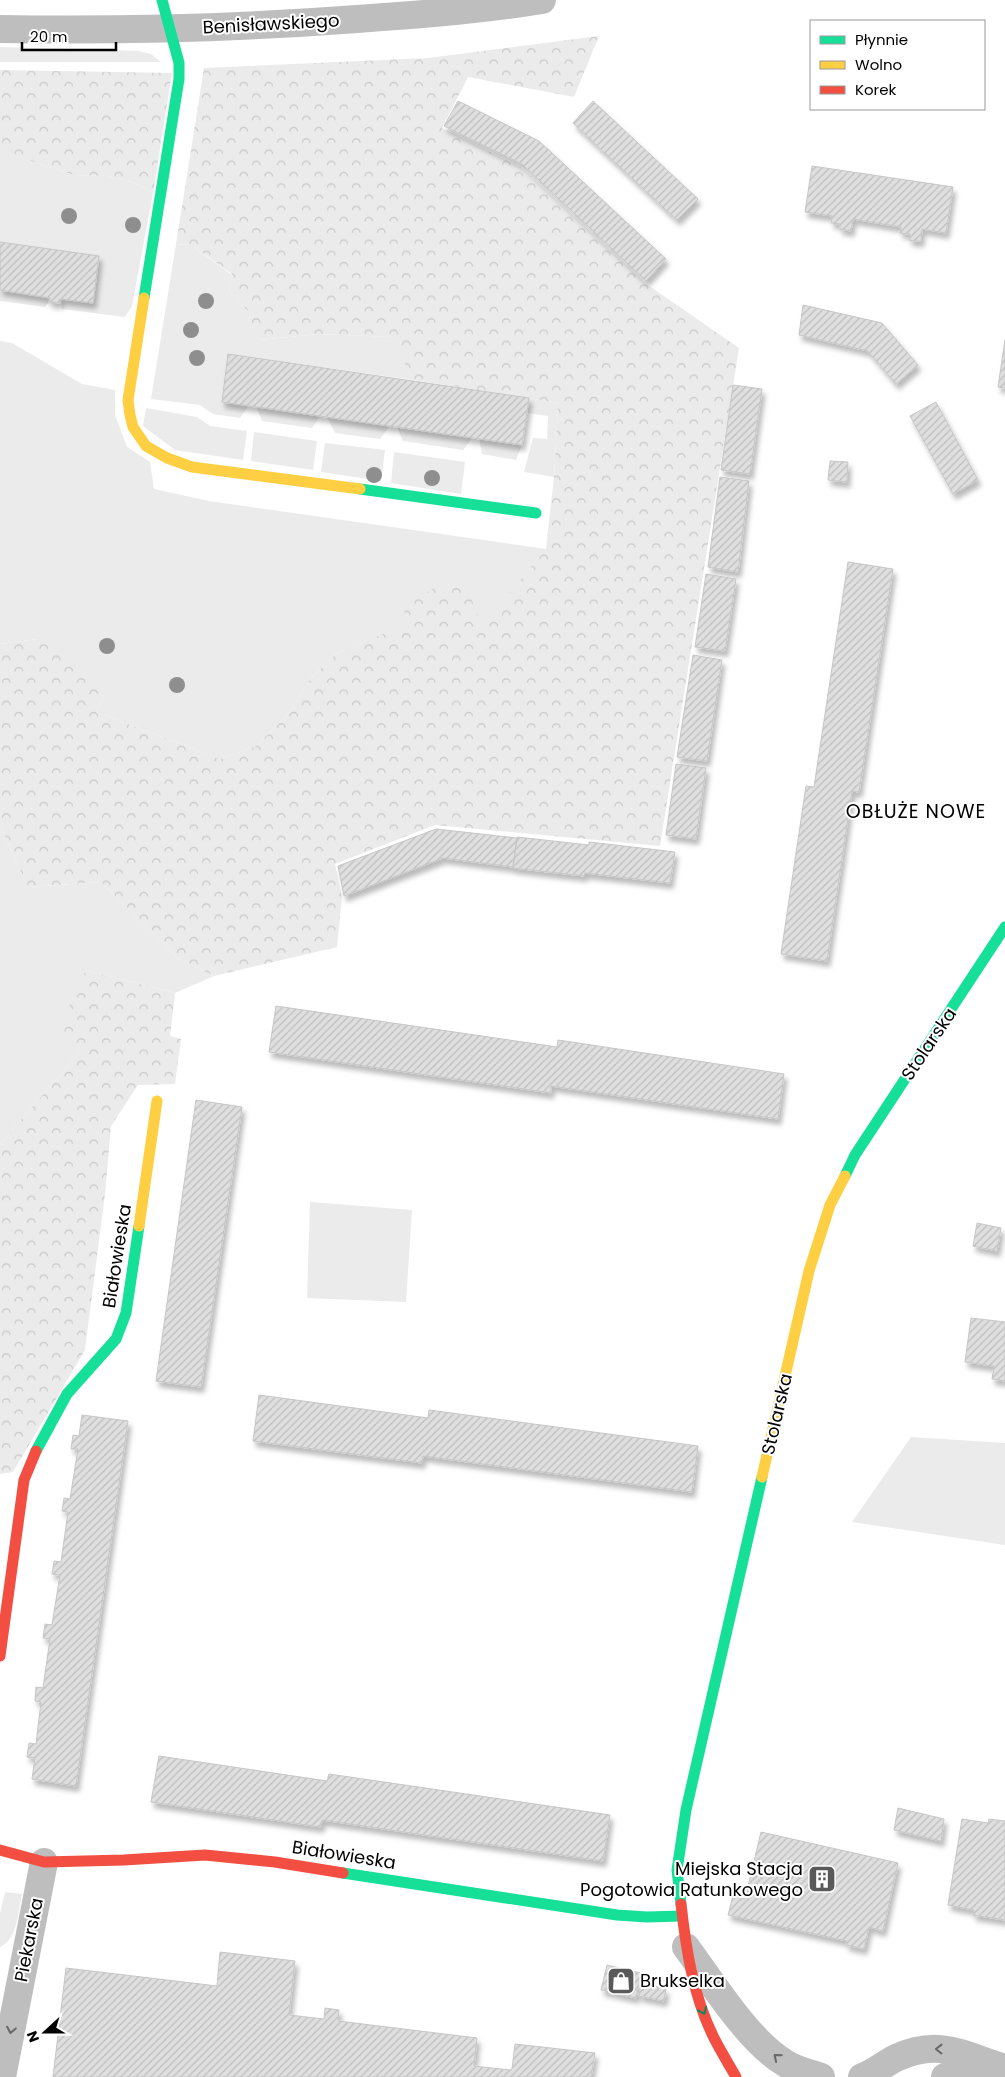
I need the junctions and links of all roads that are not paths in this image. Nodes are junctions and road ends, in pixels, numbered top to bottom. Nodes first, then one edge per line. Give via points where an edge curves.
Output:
1 (162, 0) edge
2 (542, 0) edge
3 (0, 29) edge
4 (169, 30) junction
5 (536, 513) dead end
6 (1005, 927) edge
7 (157, 1101) dead end
8 (0, 1656) edge
9 (0, 1850) edge
10 (44, 1862) junction
11 (682, 1916) junction
12 (686, 1947) junction
13 (995, 2065) edge
14 (2, 2077) edge
15 (736, 2077) edge
16 (821, 2077) edge
17 (862, 2077) edge
18 (945, 2077) edge

1 - 4 street
2 - 4 street, Benisławskiego via 444,13
3 - 4 street, Benisławskiego
4 - 5 street via 179,63 179,79 128,400 128,413 134,430 144,445 172,462 192,467
6 - 11 street, Stolarska via 855,1155 830,1205 809,1271 686,1810 677,1870
7 - 8 street, Białowieska via 126,1313 116,1339 67,1394 39,1444 24,1480
9 - 10 street, Białowieska
10 - 11 street, Białowieska via 205,1855 275,1862 617,1915
10 -> 14 street, Piekarska
11 - 12 street, Stolarska
12 -> 15 street, Stolarska via 700,2003
16 -> 12 street, Stolarska via 785,2064 759,2042 730,2009
13 -> 17 street via 948,2049 921,2048
13 - 18 street

